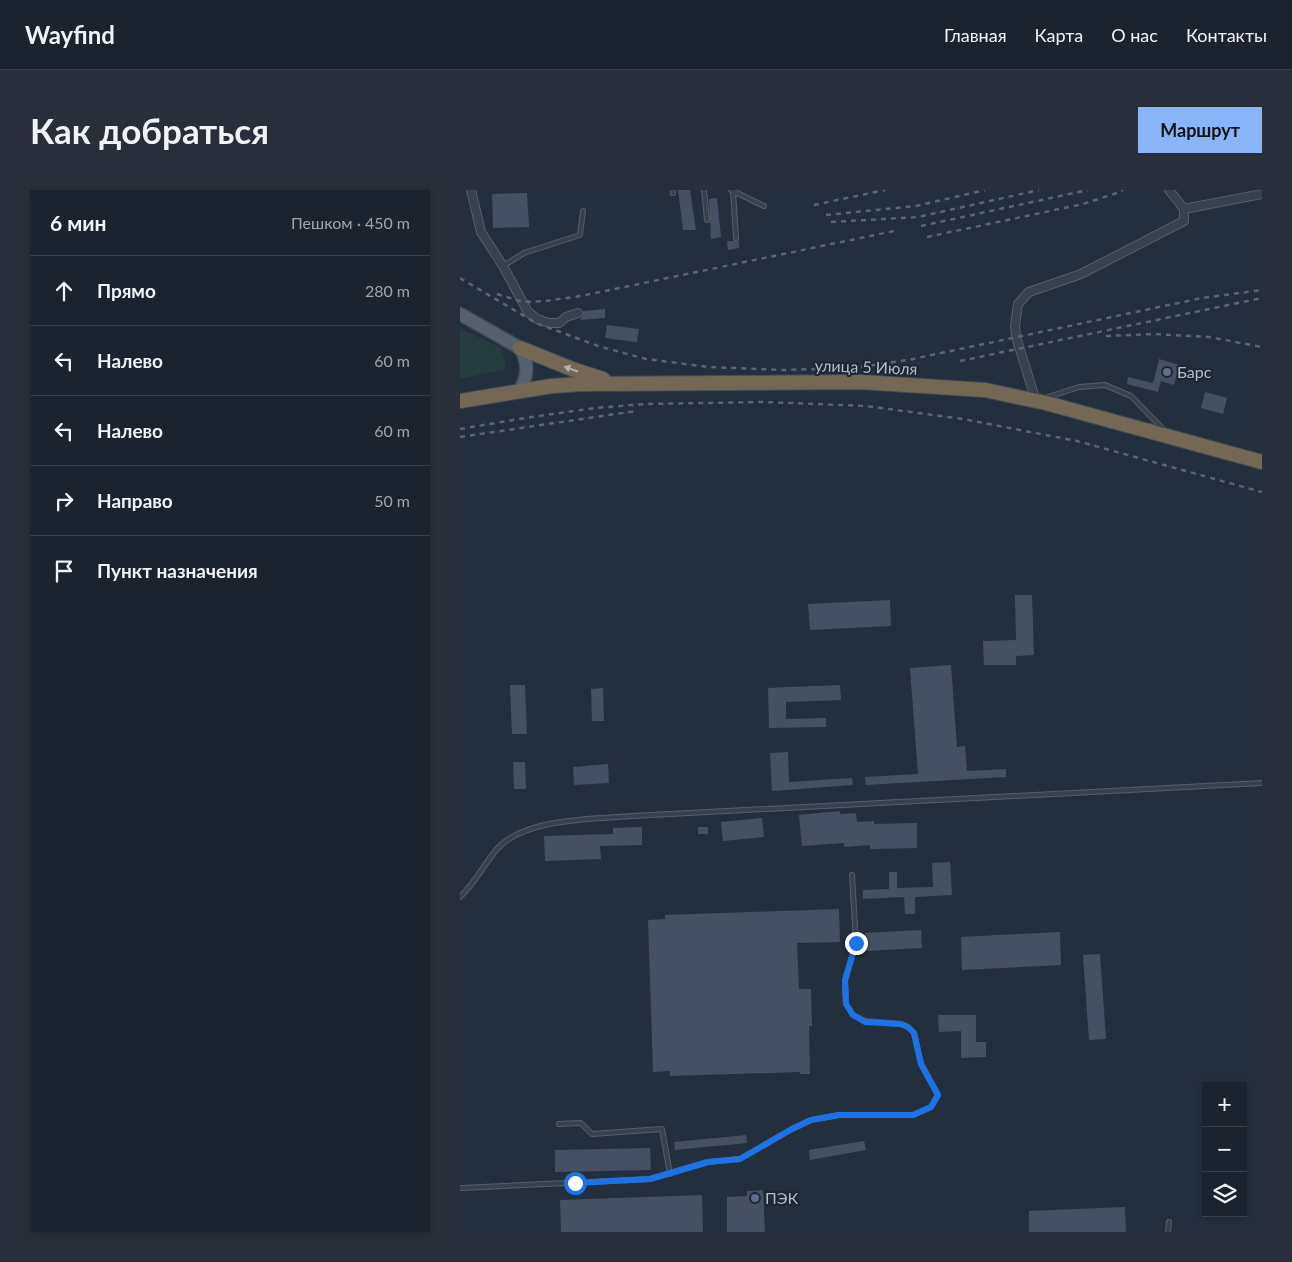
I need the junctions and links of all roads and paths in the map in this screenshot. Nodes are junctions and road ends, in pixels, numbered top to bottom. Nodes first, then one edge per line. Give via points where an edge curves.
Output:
1 (471, 190) edge
2 (704, 190) edge
3 (1169, 190) edge
4 (732, 191) edge
5 (1262, 194) edge
6 (764, 206) dead end
7 (1184, 209) junction
8 (583, 210) dead end
9 (708, 220) dead end
10 (736, 238) dead end
11 (504, 266) junction
12 (578, 314) dead end
13 (460, 315) edge
14 (520, 348) junction
15 (618, 384) junction
16 (520, 391) junction
17 (460, 401) edge
18 (1036, 401) junction
19 (1171, 437) junction
20 (1262, 462) edge
21 (1262, 783) edge
22 (852, 875) dead end
23 (460, 897) edge
24 (559, 1124) dead end
25 (670, 1174) junction
26 (460, 1188) edge
27 (1169, 1222) dead end
28 (1168, 1232) edge

1 - 11 street via 481,232
2 - 9 lane
3 - 7 street
4 - 6 lane
4 - 10 lane
5 - 7 street
7 - 18 street via 1184,222 1081,274 1029,292 1018,304 1016,337
8 - 11 lane via 580,235 524,253
11 - 12 street via 528,312 537,319 559,323
13 - 14 main road
15 -> 14 highway
14 - 16 main road via 527,373
15 - 16 highway, улица 5 Июля via 581,384
15 - 18 highway, улица 5 Июля via 861,382 985,390
16 - 17 highway, улица 5 Июля
18 - 19 highway, улица 5 Июля
18 - 19 lane via 1079,387 1105,385 1131,396
19 - 20 highway, улица 5 Июля
21 - 23 lane via 632,816 547,824 521,831 498,847
22 - 25 lane via 856,943 845,980 846,1004 853,1015 865,1022 901,1024 914,1033 921,1064 938,1095 935,1101 931,1107 913,1115 839,1115 811,1120 740,1159 708,1162
24 - 25 lane via 581,1123 592,1134 662,1129
25 - 26 lane via 650,1179
27 - 28 lane

